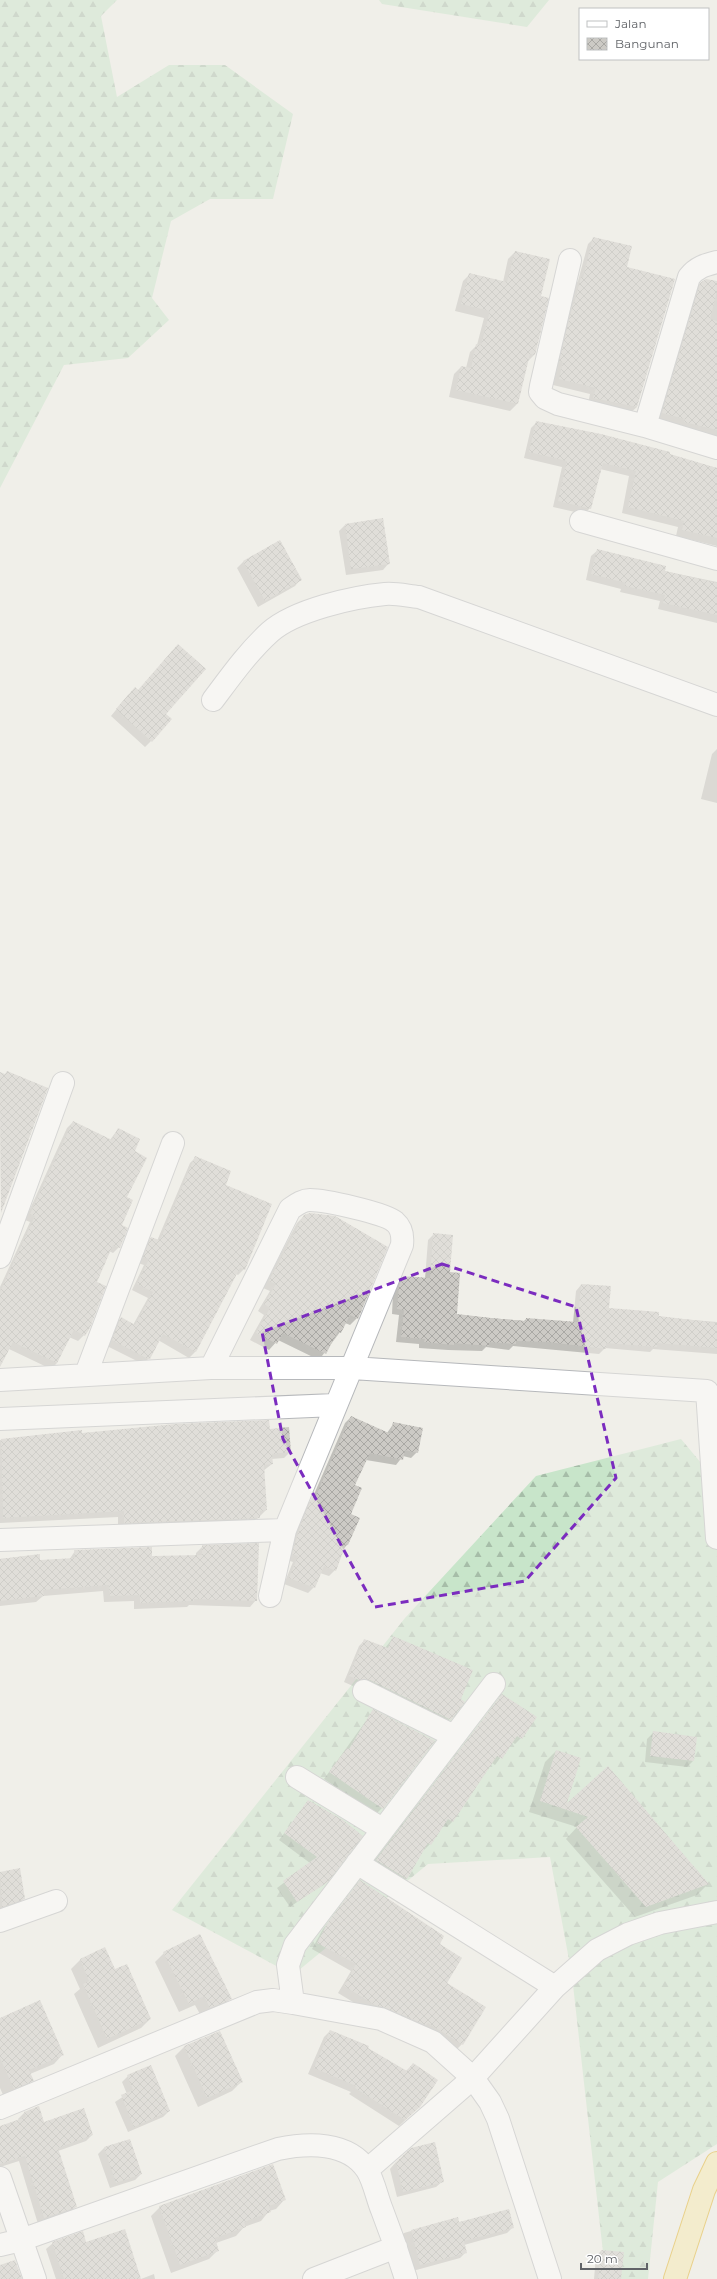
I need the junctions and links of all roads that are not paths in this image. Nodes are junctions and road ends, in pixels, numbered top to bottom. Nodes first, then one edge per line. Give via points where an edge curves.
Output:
1 (570, 260) dead end
2 (717, 262) edge
3 (645, 426) junction
4 (717, 448) edge
5 (581, 521) dead end
6 (717, 559) edge
7 (213, 700) dead end
8 (717, 705) edge
9 (63, 1083) dead end
10 (173, 1143) dead end
11 (0, 1257) edge
12 (211, 1368) junction
13 (86, 1374) junction
14 (0, 1380) edge
15 (342, 1388) junction
16 (0, 1419) edge
17 (285, 1530) junction
18 (717, 1538) edge
19 (0, 1540) edge
20 (270, 1596) dead end
21 (494, 1684) dead end
22 (364, 1691) dead end
23 (452, 1736) junction
24 (297, 1777) dead end
25 (382, 1829) junction
26 (357, 1863) junction
27 (56, 1901) dead end
28 (717, 1912) edge
29 (0, 1921) edge
30 (555, 1987) junction
31 (293, 2003) junction
32 (473, 2078) junction
33 (0, 2108) edge
34 (717, 2163) edge
35 (367, 2170) junction
36 (0, 2178) edge
37 (22, 2240) junction
38 (0, 2245) edge
39 (396, 2247) junction
40 (35, 2279) edge
41 (314, 2279) edge
42 (406, 2279) edge
43 (550, 2279) edge
44 (675, 2279) edge

1 - 3 street via 540,392 545,398 558,404
2 - 3 street via 694,270 689,277
3 - 4 street
5 - 6 street
7 - 8 street via 239,665 271,631 305,613 348,600 386,594 419,597
9 - 11 street
10 - 13 street
12 - 13 street
12 - 15 street
12 - 15 street via 290,1209 309,1200 336,1204 390,1218 401,1229 402,1244
13 - 14 street
15 - 16 street
15 - 17 street
15 - 18 street via 707,1391
17 - 19 street
17 - 20 street
21 - 23 street
22 - 23 street
23 - 25 street
24 - 25 street
25 - 26 street
26 - 30 street
26 - 31 street via 290,1954 288,1975
27 - 29 street
28 - 30 street via 660,1923 628,1934 597,1950
30 - 32 street
31 - 32 street via 381,2019 433,2042
31 - 33 street via 272,2000 257,2002
32 - 35 street
32 - 43 street via 490,2102 498,2119
34 - 44 highway via 704,2190
35 - 37 street via 352,2156 336,2149 318,2144 296,2145 278,2149
35 - 39 street
36 - 37 street
37 - 38 street
37 - 40 street
39 - 41 street
39 - 42 street

